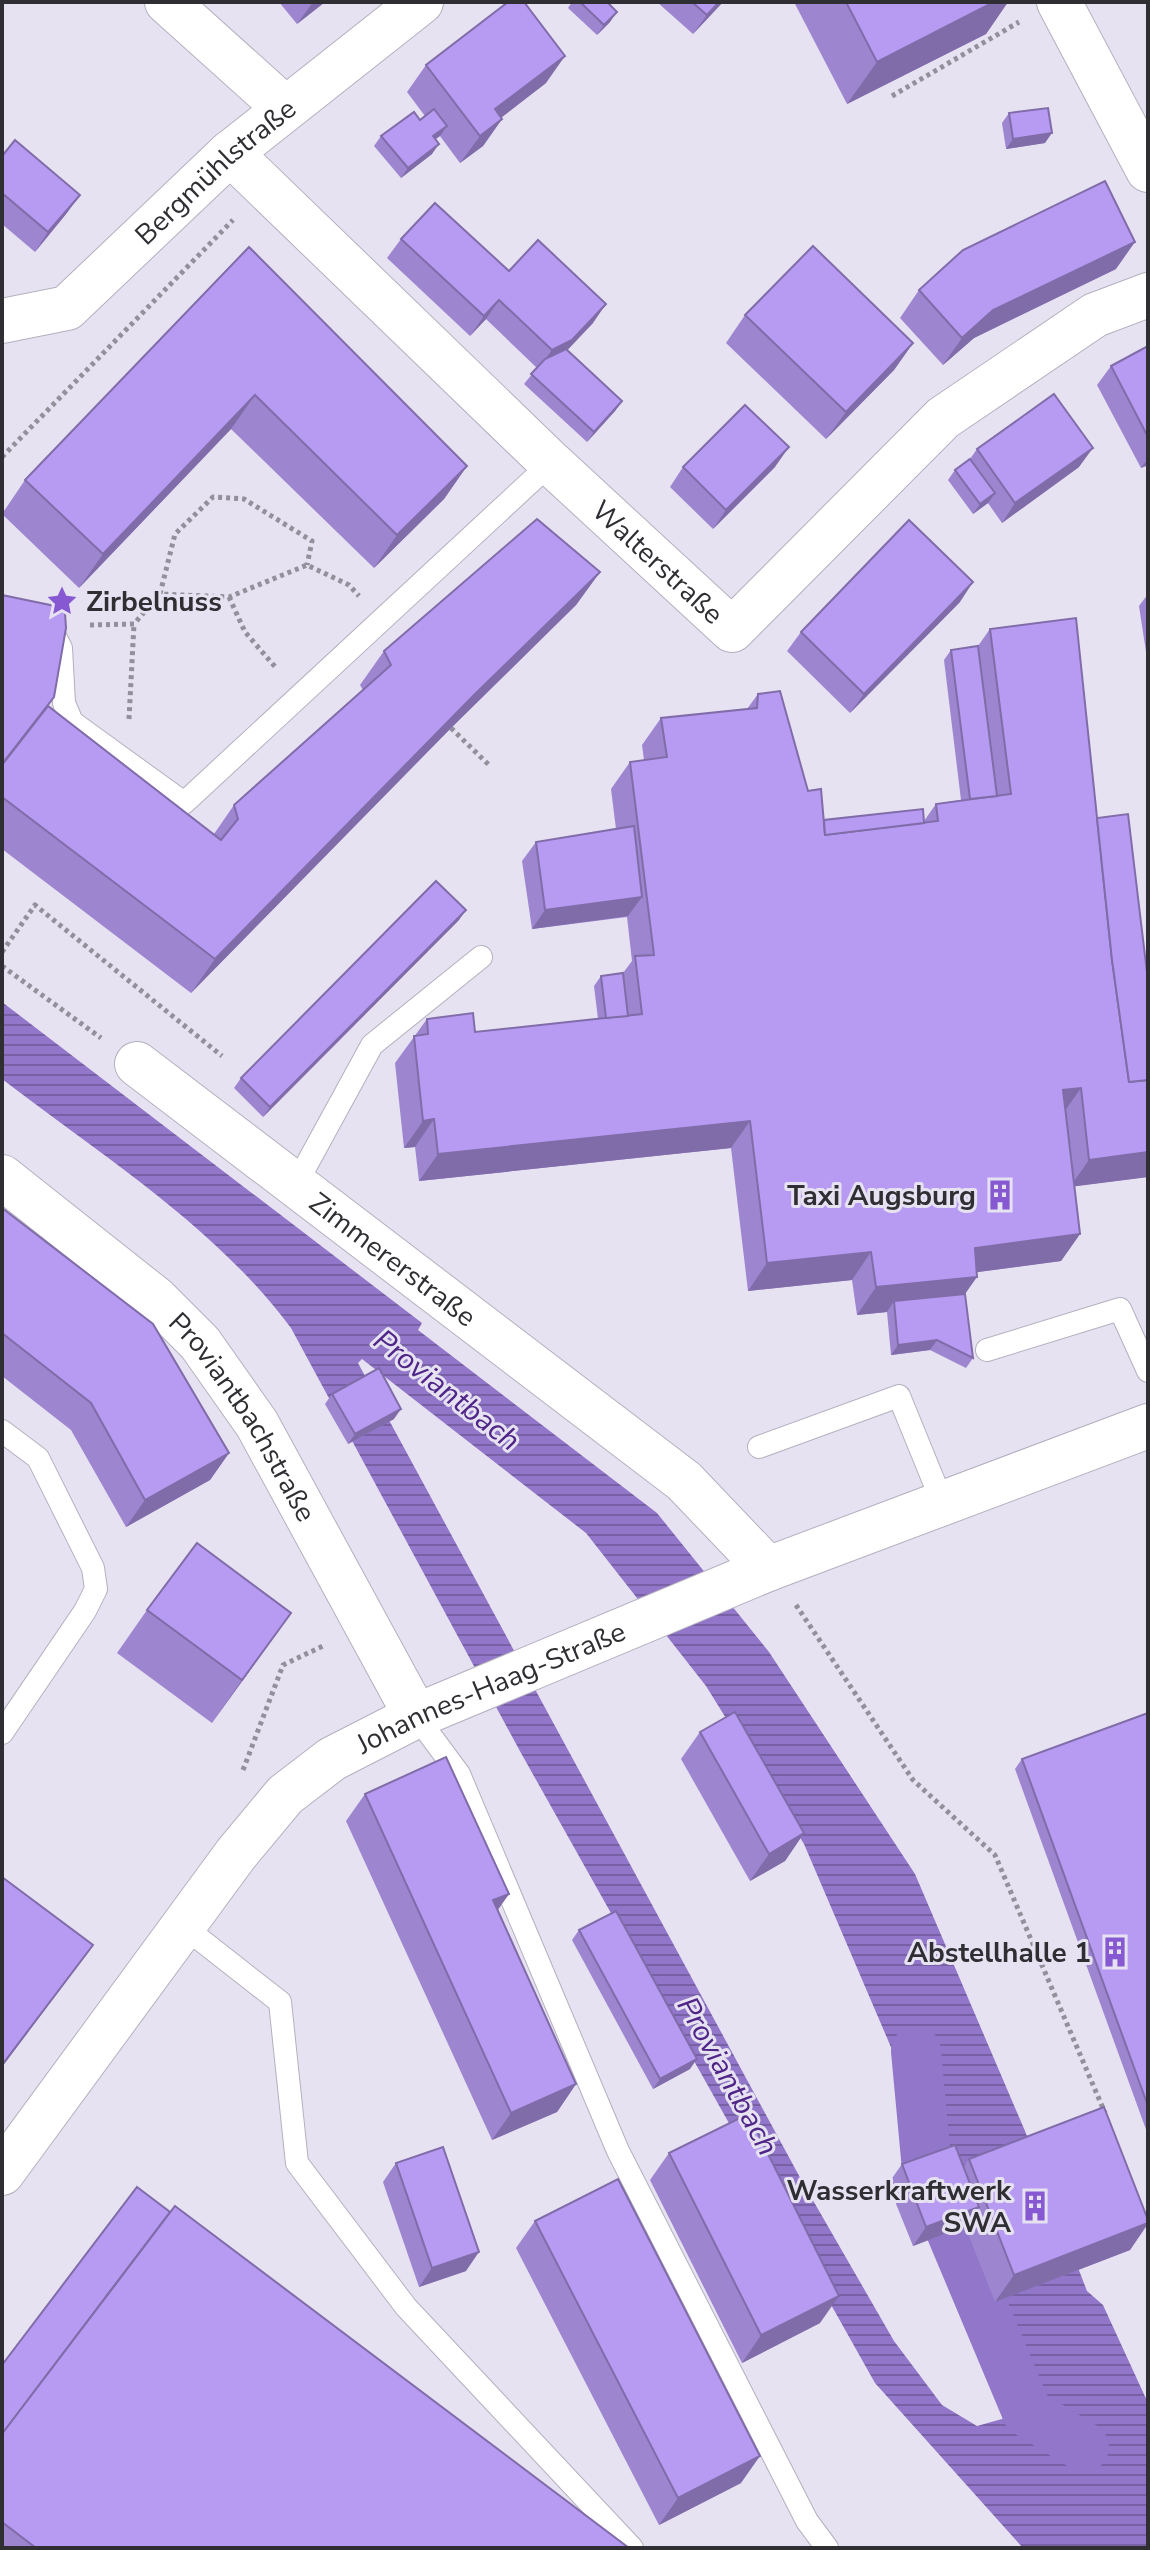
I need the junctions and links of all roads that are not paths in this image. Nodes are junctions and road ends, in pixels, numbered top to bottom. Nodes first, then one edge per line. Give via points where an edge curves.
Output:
1 (167, 2) edge
2 (421, 2) edge
3 (1045, 8) edge
4 (285, 108) junction
5 (230, 153) junction
6 (1148, 170) edge
7 (1148, 295) edge
8 (2, 321) edge
9 (551, 463) junction
10 (2, 616) edge
11 (481, 957) dead end
12 (137, 1064) road end
13 (2, 1177) edge
14 (296, 1184) junction
15 (987, 1350) dead end
16 (1148, 1371) edge
17 (1148, 1426) edge
18 (2, 1431) edge
19 (759, 1447) dead end
20 (943, 1504) junction
21 (751, 1577) junction
22 (416, 1716) junction
23 (2, 1733) edge
24 (183, 1926) junction
25 (2, 2173) edge
26 (632, 2548) edge
27 (827, 2548) edge

1 - 4 street
2 - 4 street, Bergmühlstraße
3 - 6 street
4 - 5 street, Bergmühlstraße
5 - 8 street, Bergmühlstraße via 67,308
5 - 9 street, Walterstraße
7 - 9 street, Walterstraße via 1095,315 943,418 732,630
9 - 10 lane via 184,803 72,722 64,703 61,648 49,625
11 - 14 lane via 372,1045
12 - 14 street, Zimmererstraße
13 - 22 street, Proviantbachstraße via 156,1299 200,1343 257,1424
14 - 21 street, Zimmererstraße via 684,1481
15 - 16 lane via 1120,1309
17 - 20 street, Johannes-Haag-Straße
18 - 23 lane via 38,1458 93,1568 96,1589
19 - 20 lane via 899,1396
20 - 21 street, Johannes-Haag-Straße
21 - 22 street, Johannes-Haag-Straße
22 - 24 street, Johannes-Haag-Straße via 332,1759 285,1795
22 - 27 lane via 459,1774 618,2151 807,2521
24 - 25 street, Johannes-Haag-Straße
24 - 26 lane via 280,2002 297,2163 406,2307

